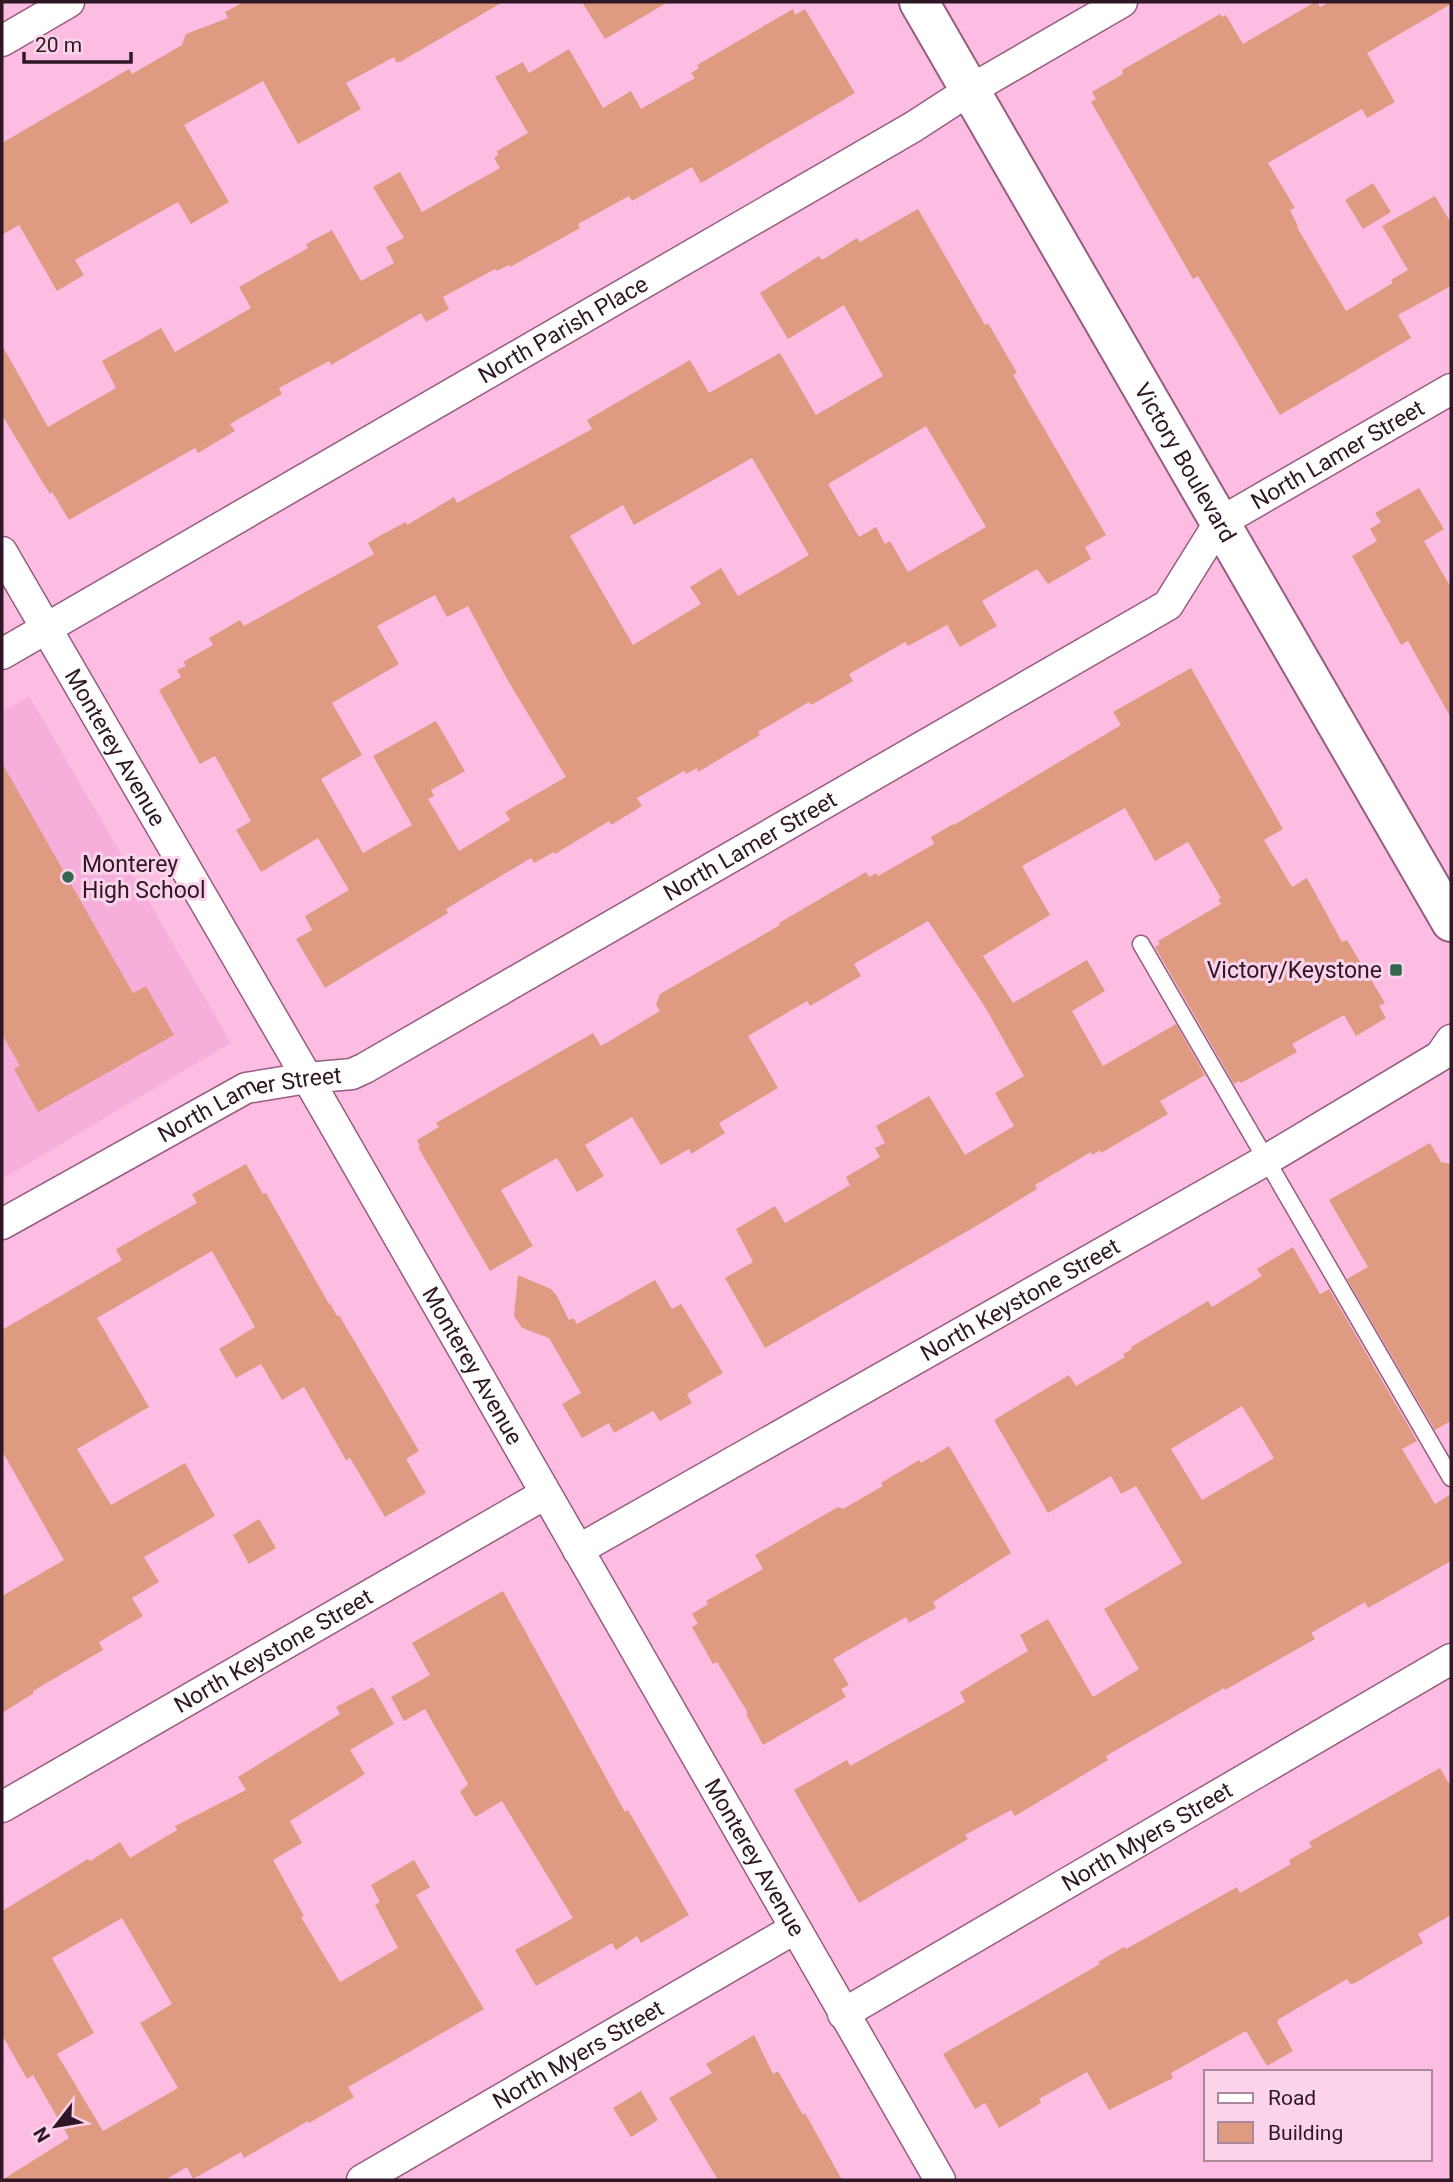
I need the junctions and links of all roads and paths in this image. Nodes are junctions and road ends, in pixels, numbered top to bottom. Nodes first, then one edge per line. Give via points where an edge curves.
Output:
1 (69, 2) edge
2 (919, 2) edge
3 (1122, 2) edge
4 (2, 41) edge
5 (970, 90) junction
6 (1451, 390) edge
7 (1219, 523) junction
8 (2, 552) edge
9 (46, 629) junction
10 (2, 654) edge
11 (1451, 922) edge
12 (1141, 944) dead end
13 (1451, 1040) edge
14 (307, 1078) junction
15 (1268, 1159) junction
16 (2, 1224) edge
17 (1451, 1478) edge
18 (545, 1494) junction
19 (578, 1550) junction
20 (1451, 1659) edge
21 (2, 1807) edge
22 (794, 1929) junction
23 (843, 2014) junction
24 (362, 2180) edge
25 (940, 2180) edge

1 - 4 street
2 - 5 main road, Victory Boulevard
3 - 5 street, North Parish Place
5 - 7 main road, Victory Boulevard
5 - 9 street, North Parish Place
6 - 7 street, North Lamer Street
7 - 11 main road, Victory Boulevard
7 - 14 street, North Lamer Street via 1168,605 365,1068 352,1074
8 - 9 street, Monterey Avenue
9 - 10 street, North Parish Place
9 - 14 street, Monterey Avenue
12 - 15 lane
13 - 15 street, North Keystone Street via 1440,1056
14 - 16 street, North Lamer Street via 246,1088
14 - 18 street, Monterey Avenue
15 - 17 lane
15 - 19 street, North Keystone Street
18 - 19 street, Monterey Avenue
18 - 21 street, North Keystone Street
19 - 22 street, Monterey Avenue
20 - 23 street, North Myers Street
22 - 23 street, Monterey Avenue
22 - 24 street, North Myers Street
23 - 25 street, Monterey Avenue

